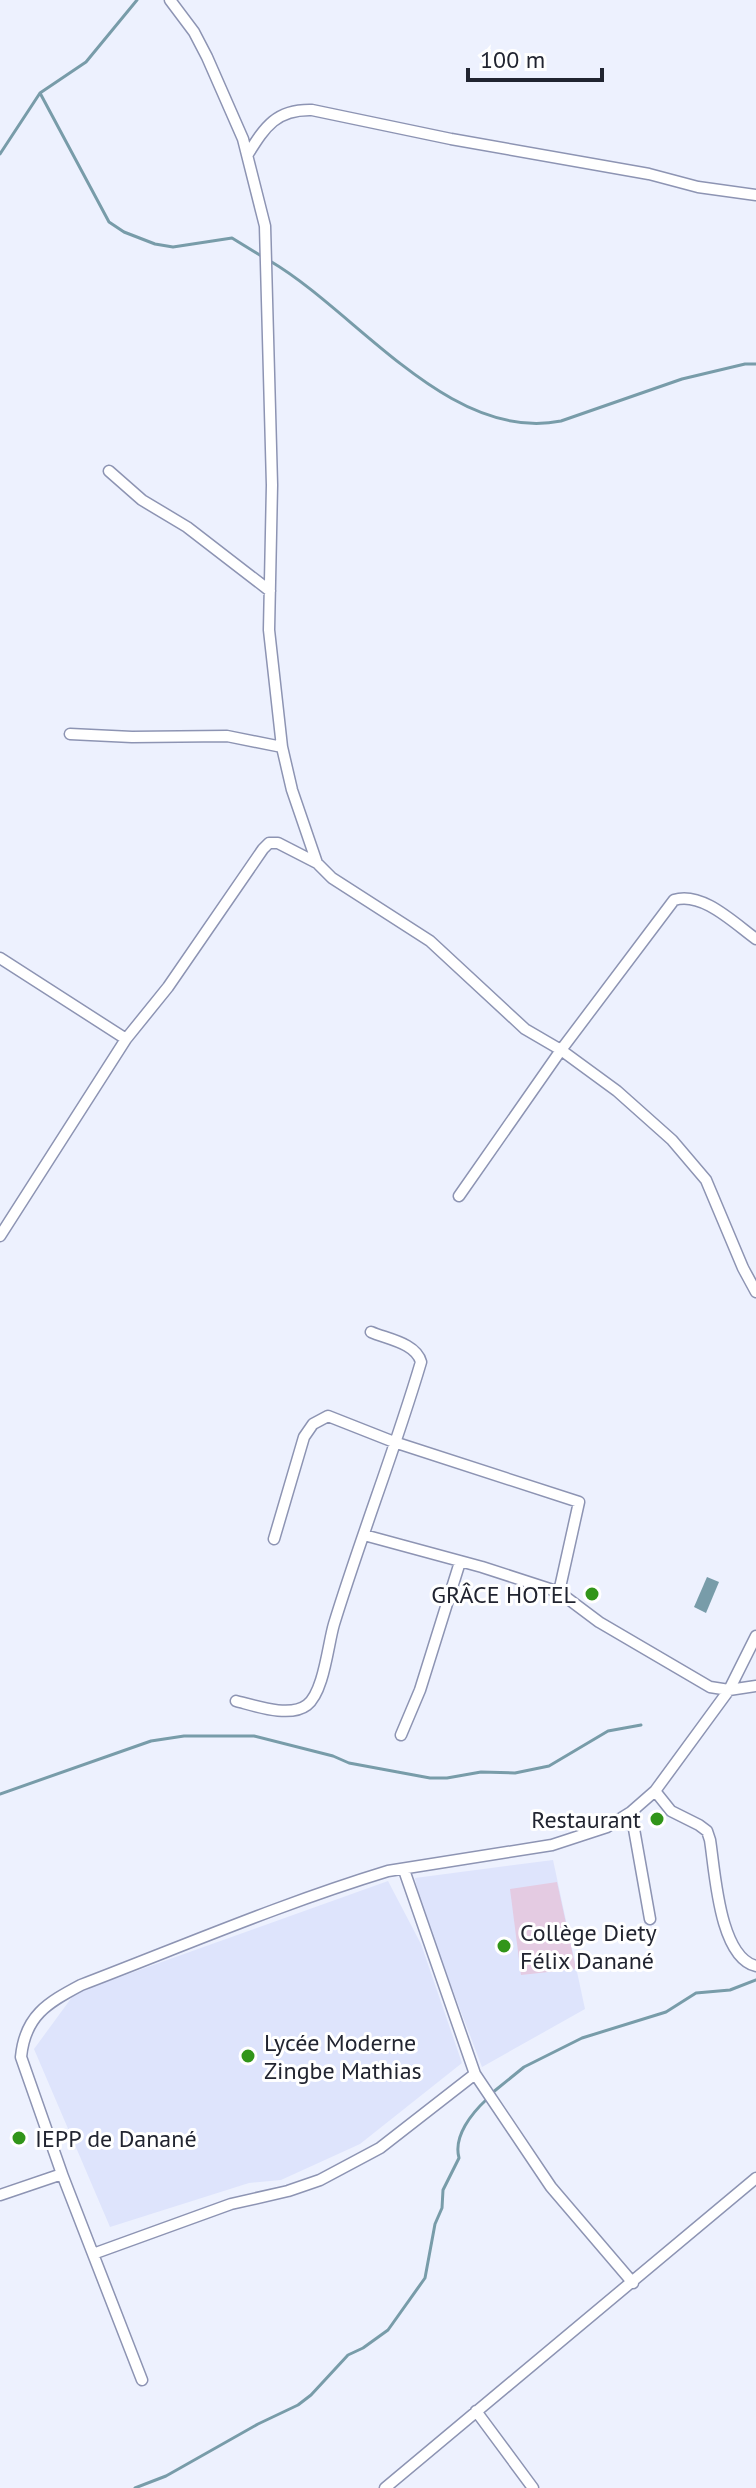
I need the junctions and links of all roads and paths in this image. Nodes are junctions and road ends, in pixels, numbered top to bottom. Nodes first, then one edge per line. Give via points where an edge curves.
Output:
1 (170, 0) edge
2 (248, 154) junction
3 (756, 195) edge
4 (109, 471) dead end
5 (270, 591) junction
6 (70, 734) dead end
7 (282, 747) junction
8 (317, 863) junction
9 (756, 939) edge
10 (0, 958) edge
11 (126, 1039) junction
12 (561, 1050) junction
13 (459, 1196) dead end
14 (0, 1236) edge
15 (756, 1292) edge
16 (371, 1332) dead end
17 (394, 1442) junction
18 (364, 1535) junction
19 (274, 1539) dead end
20 (460, 1562) junction
21 (559, 1592) junction
22 (756, 1636) edge
23 (756, 1686) edge
24 (729, 1690) junction
25 (236, 1701) dead end
26 (401, 1735) dead end
27 (655, 1791) junction
28 (631, 1812) junction
29 (404, 1870) junction
30 (650, 1919) dead end
31 (756, 1966) edge
32 (475, 2074) junction
33 (62, 2174) junction
34 (756, 2178) edge
35 (0, 2195) edge
36 (93, 2254) junction
37 (633, 2283) junction
38 (142, 2380) dead end
39 (476, 2411) junction
40 (385, 2488) edge
41 (533, 2488) edge

1 - 2 street via 207,57
2 - 3 street via 274,119 312,110
2 - 5 street via 265,226
4 - 5 street
5 - 7 street
6 - 7 street via 227,736
7 - 8 street
8 - 11 street via 269,843
8 - 12 street via 430,941 512,1018
9 - 12 street via 706,904 677,899
10 - 11 street
11 - 14 street
12 - 13 street
12 - 15 street via 631,1102 698,1168
16 - 17 street via 420,1357
17 - 18 street
17 - 19 street via 328,1416 313,1424 293,1467
17 - 21 street via 579,1502
18 - 20 street
18 - 25 street via 311,1701 289,1710
20 - 21 street
20 - 26 street
21 - 24 street via 681,1672
22 - 24 street
23 - 24 street
24 - 27 street
27 - 28 street
27 - 31 street via 671,1811 707,1831 722,1922 741,1957
28 - 29 street via 607,1827 552,1845
28 - 30 street
29 - 32 street
29 - 33 street via 314,1895 81,1985 42,2010 23,2037 21,2057
32 - 36 street via 387,2143 320,2180 231,2204
32 - 37 street via 551,2187
33 - 35 street
33 - 36 street
34 - 37 street
36 - 38 street
37 - 39 street
39 - 40 street
39 - 41 street

